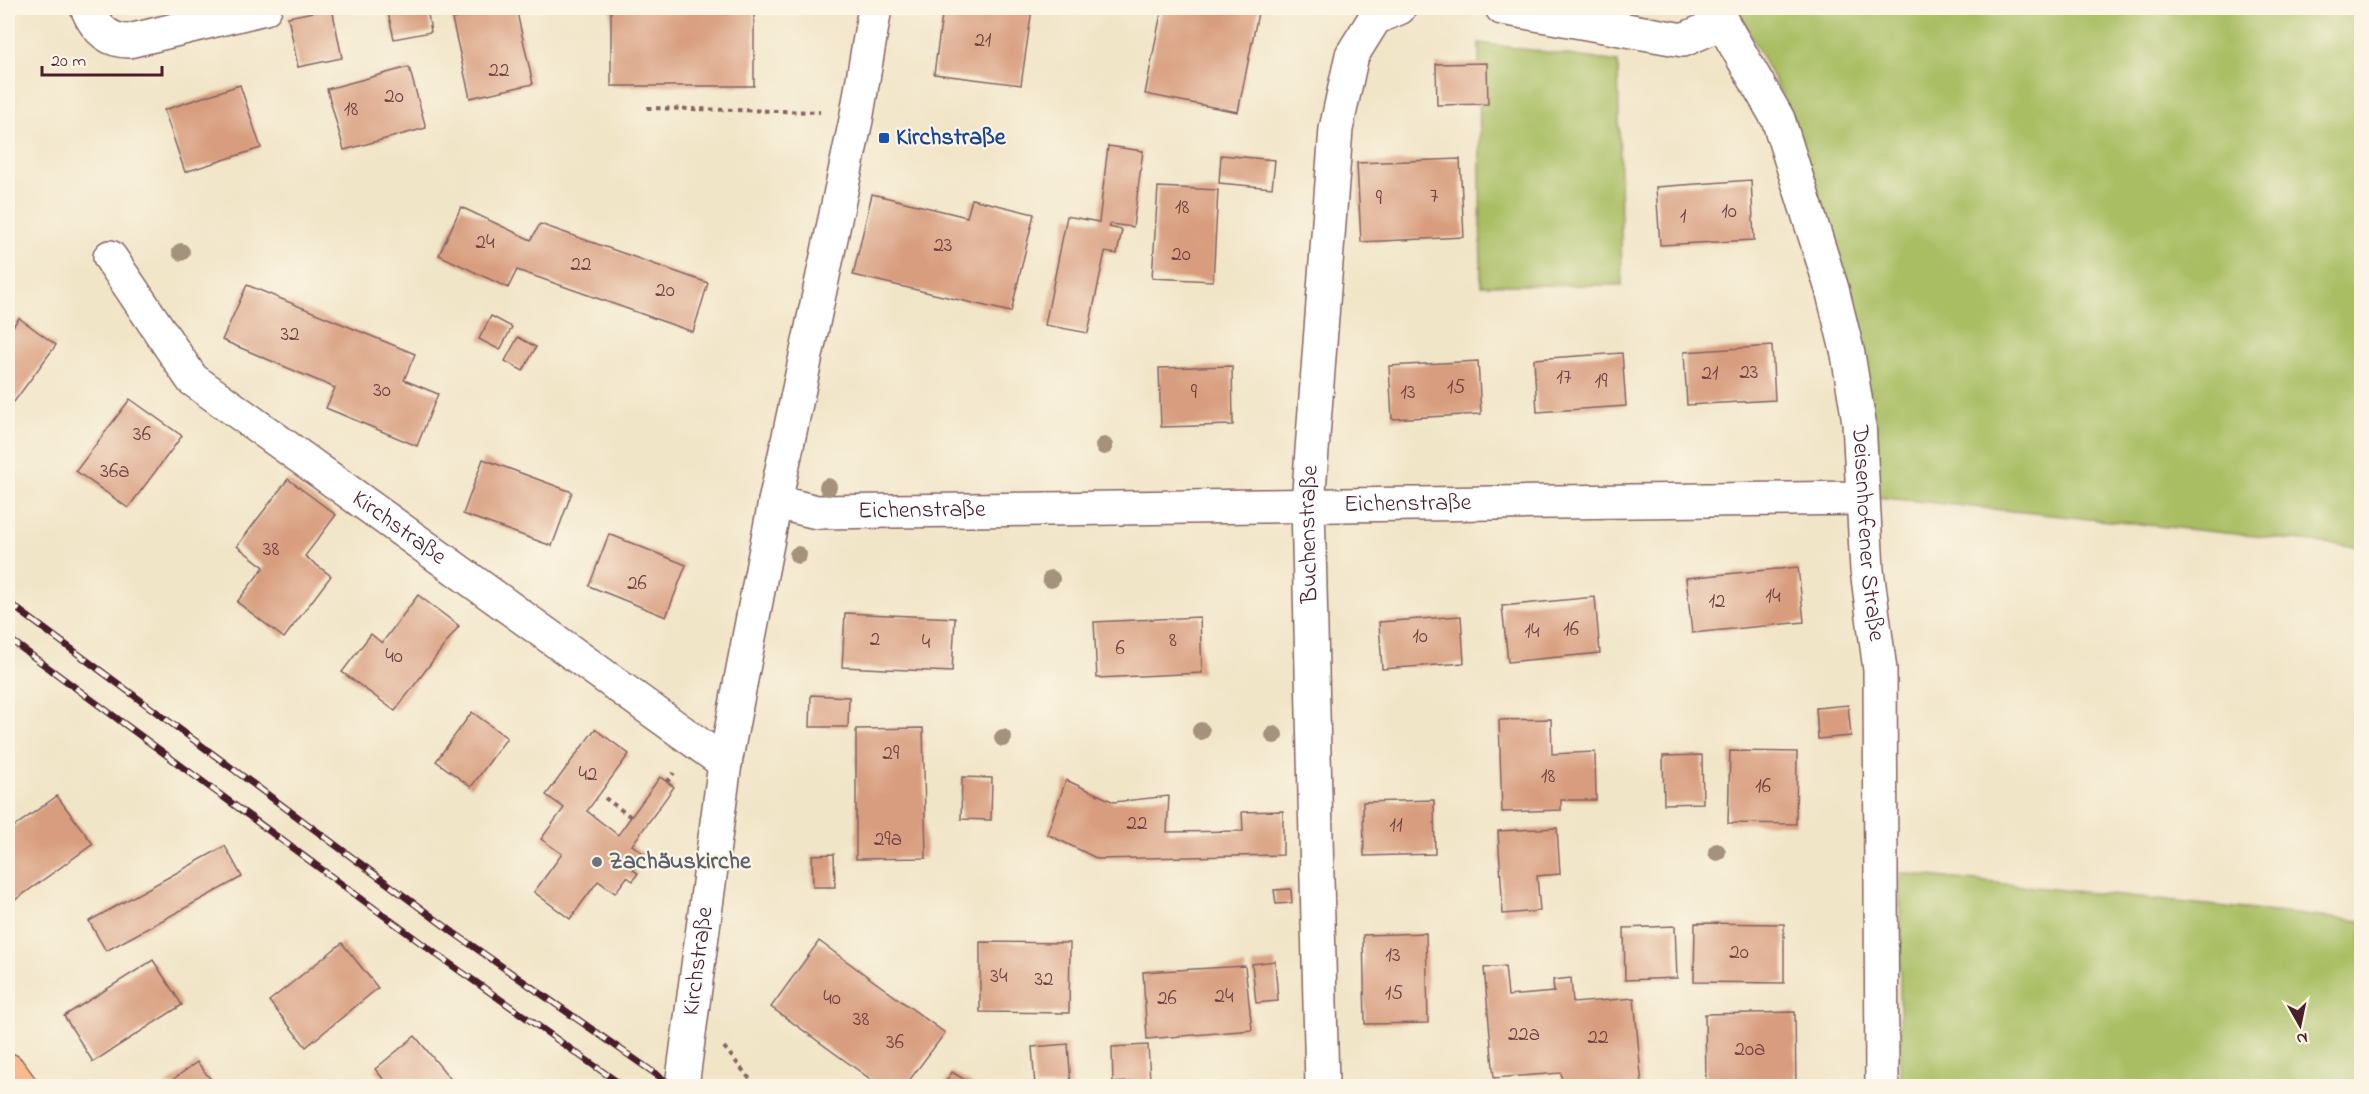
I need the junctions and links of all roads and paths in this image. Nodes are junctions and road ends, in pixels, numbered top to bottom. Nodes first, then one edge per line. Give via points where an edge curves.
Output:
1 (87, 8) edge
2 (264, 8) edge
3 (874, 8) edge
4 (1399, 8) edge
5 (1502, 8) edge
6 (1718, 15) edge
7 (646, 108) dead end
8 (856, 120) junction
9 (110, 257) dead end
10 (1862, 498) junction
11 (775, 502) junction
12 (1308, 504) junction
13 (725, 763) junction
14 (605, 798) dead end
15 (631, 817) dead end
16 (694, 1009) junction
17 (8, 1070) edge
18 (20, 1086) edge
19 (682, 1086) edge
20 (793, 1086) edge
21 (1322, 1086) edge
22 (1882, 1086) edge

1 - 2 street via 98,27 118,41
3 - 8 street, Kirchstraße
4 - 12 street, Buchenstraße via 1375,18 1352,55 1336,129
5 - 6 street via 1683,40
6 - 10 street, Deisenhofener Straße via 1778,119 1832,289 1859,422
7 - 8 path via 825,112
8 - 11 street, Kirchstraße
9 - 13 street, Kirchstraße via 192,379
10 - 12 street, Eichenstraße
10 - 22 street, Deisenhofener Straße via 1880,670
11 - 12 street, Eichenstraße via 817,512
11 - 13 street, Kirchstraße
12 - 21 street, Buchenstraße
13 - 16 street, Kirchstraße
14 - 15 path
16 - 19 street, Kirchstraße
16 - 20 path via 754,1084
17 - 18 main road

